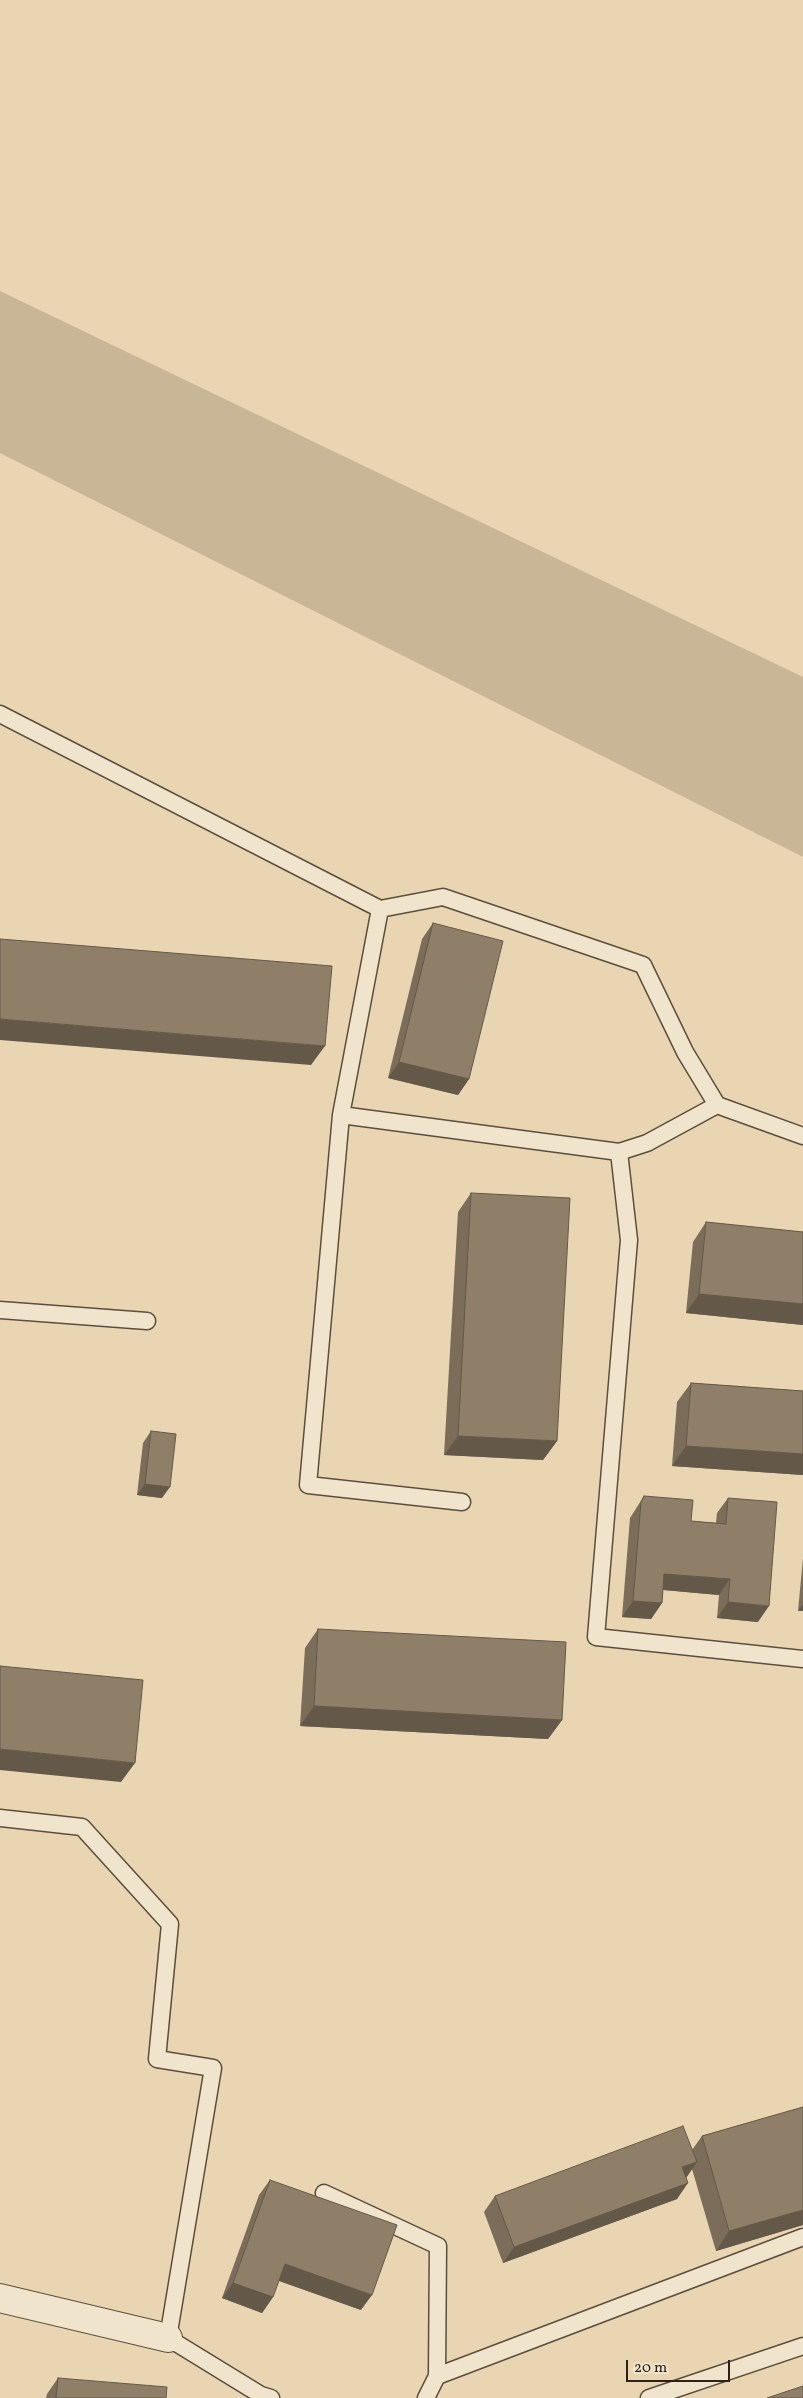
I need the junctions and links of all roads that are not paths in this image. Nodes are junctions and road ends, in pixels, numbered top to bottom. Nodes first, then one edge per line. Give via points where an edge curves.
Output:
1 (0, 714) edge
2 (380, 909) junction
3 (717, 1105) junction
4 (341, 1115) junction
5 (803, 1136) edge
6 (619, 1152) junction
7 (0, 1310) edge
8 (148, 1321) dead end
9 (462, 1502) dead end
10 (803, 1659) edge
11 (0, 1818) edge
12 (324, 2193) dead end
13 (803, 2237) edge
14 (0, 2298) edge
15 (168, 2338) junction
16 (803, 2346) edge
17 (437, 2376) junction
18 (271, 2398) edge
19 (426, 2398) edge
20 (649, 2398) edge

1 - 2 lane
2 - 3 lane via 443,897 643,965 685,1052
2 - 4 lane
3 - 5 lane
3 - 6 lane via 647,1143
4 - 6 lane
4 - 9 lane via 308,1485
6 - 10 lane via 629,1240 596,1637
7 - 8 lane
11 - 15 lane via 82,1827 170,1924 156,2059 212,2068
12 - 17 lane via 438,2246
13 - 17 lane
14 - 15 street
15 - 18 lane
16 - 20 lane
17 - 19 lane

